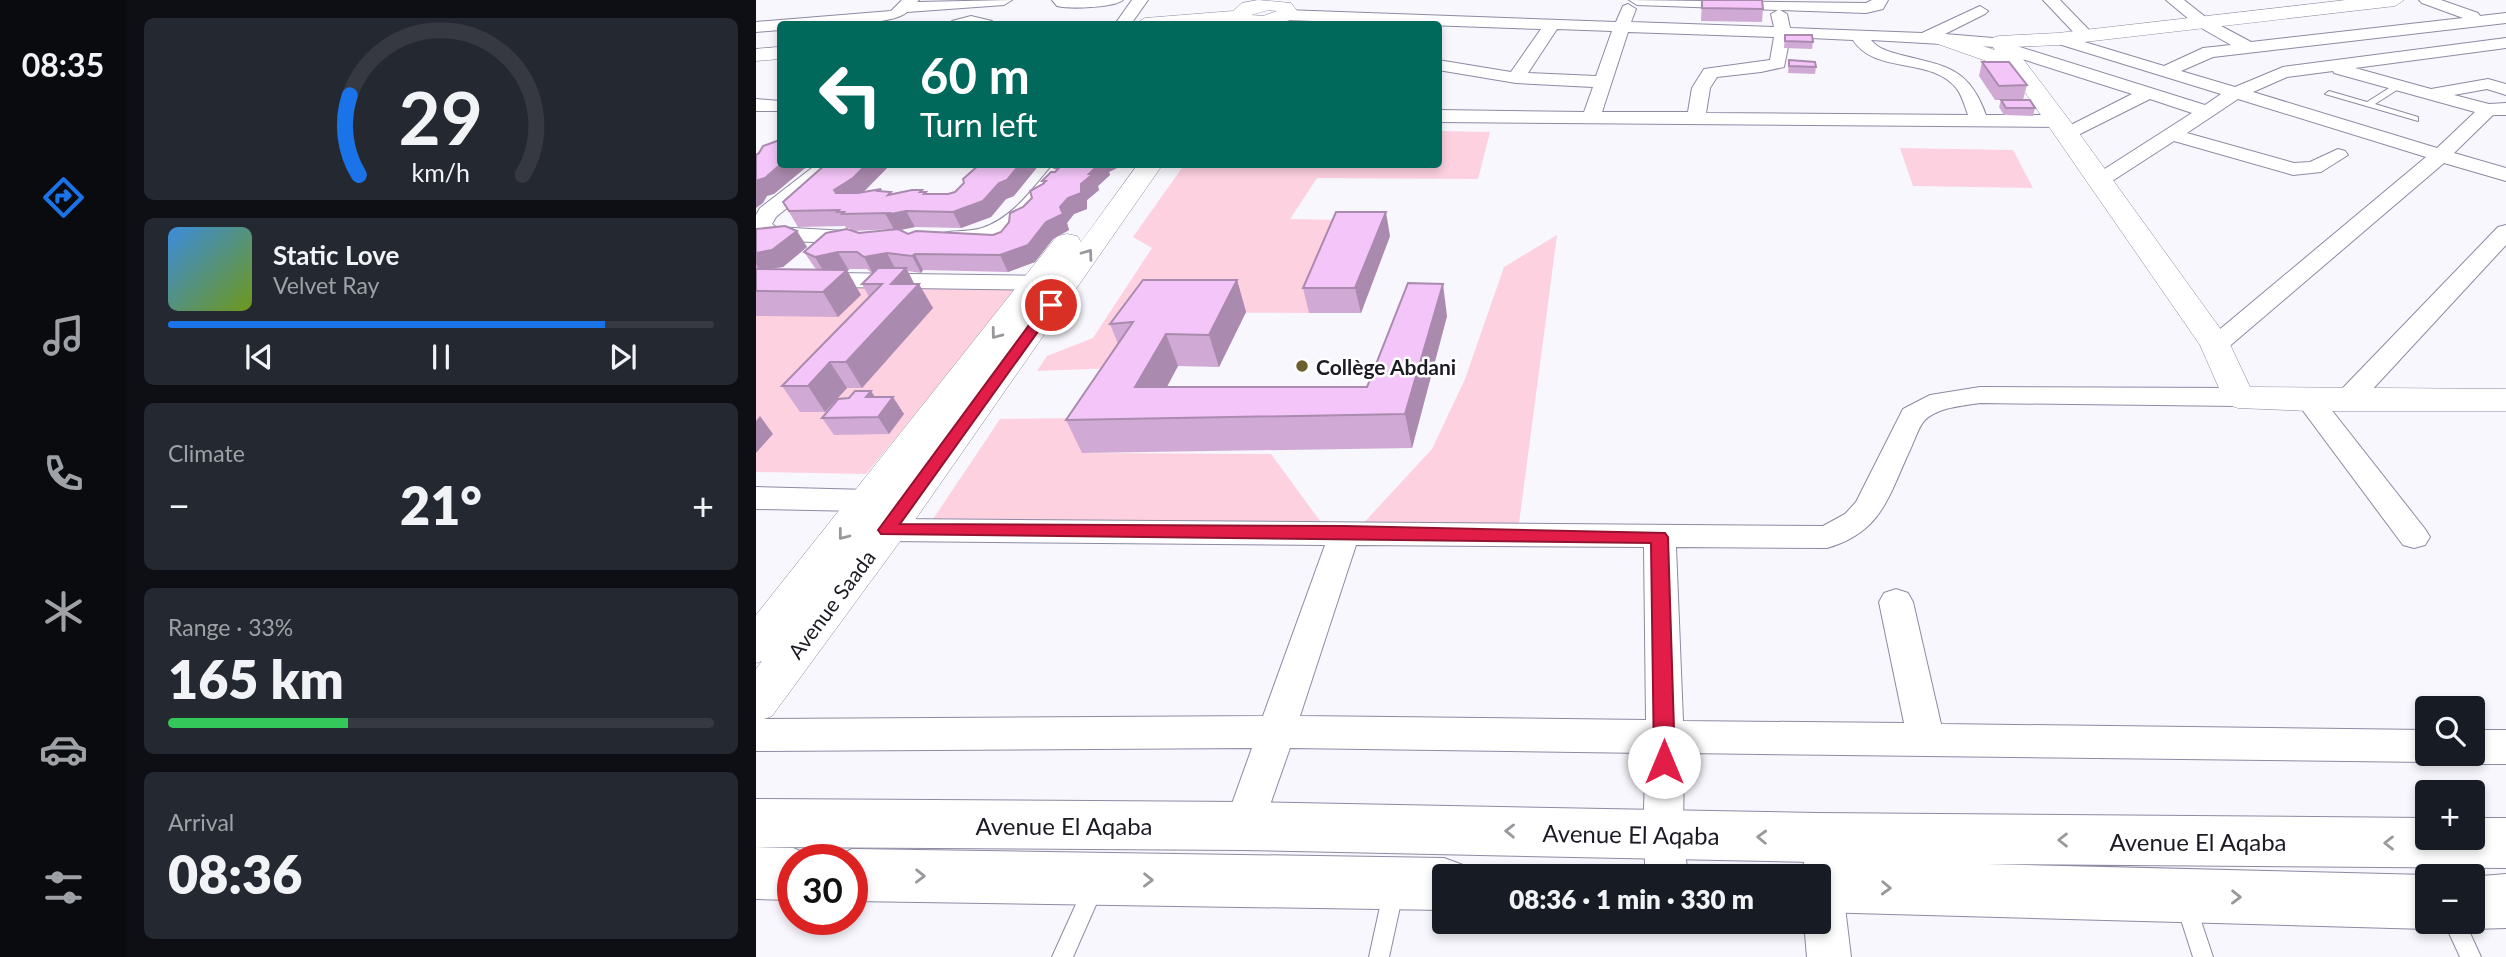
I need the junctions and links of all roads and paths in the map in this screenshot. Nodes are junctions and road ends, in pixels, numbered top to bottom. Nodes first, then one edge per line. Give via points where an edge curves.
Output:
1 (1004, 0) edge
2 (1060, 0) edge
3 (1115, 0) edge
4 (1140, 0) edge
5 (1455, 0) edge
6 (1630, 0) edge
7 (1637, 0) edge
8 (1881, 0) edge
9 (2052, 0) edge
10 (2174, 0) edge
11 (2395, 0) edge
12 (2427, 0) edge
13 (984, 1) edge
14 (2362, 2) edge
15 (908, 4) edge
16 (1776, 5) junction
17 (1975, 6) edge
18 (814, 8) dead end
19 (1258, 11) edge
20 (2506, 18) edge
21 (2480, 19) junction
22 (795, 21) edge
23 (827, 21) edge
24 (973, 21) edge
25 (1125, 21) edge
26 (1172, 21) edge
27 (1420, 21) edge
28 (1437, 21) edge
29 (1442, 22) edge
30 (2202, 22) junction
31 (1553, 23) junction
32 (777, 25) edge
33 (756, 27) edge
34 (1623, 27) junction
35 (1783, 32) junction
36 (1859, 34) junction
37 (2085, 35) junction
38 (2506, 35) edge
39 (1933, 38) junction
40 (2057, 38) junction
41 (2506, 43) edge
42 (2250, 48) junction
43 (2006, 51) junction
44 (1442, 66) edge
45 (2330, 66) junction
46 (2292, 70) junction
47 (2165, 72) junction
48 (1516, 78) junction
49 (1604, 82) junction
50 (2397, 86) junction
51 (2506, 90) edge
52 (2148, 93) junction
53 (2234, 94) junction
54 (2329, 94) dead end
55 (2426, 94) junction
56 (756, 105) edge
57 (2368, 105) junction
58 (777, 106) edge
59 (2497, 110) edge
60 (2206, 111) junction
61 (1442, 116) edge
62 (1591, 118) junction
63 (1696, 118) junction
64 (2415, 119) dead end
65 (1979, 120) junction
66 (2063, 127) junction
67 (2171, 134) junction
68 (2338, 155) dead end
69 (2441, 155) junction
70 (825, 168) edge
71 (1061, 168) edge
72 (1125, 168) edge
73 (1148, 168) edge
74 (2506, 175) edge
75 (2099, 181) junction
76 (2506, 232) edge
77 (838, 236) junction
78 (864, 236) edge
79 (929, 237) edge
80 (756, 279) edge
81 (788, 279) junction
82 (1051, 283) junction
83 (2216, 345) junction
84 (2238, 397) junction
85 (2348, 399) junction
86 (2309, 400) junction
87 (2506, 400) edge
88 (756, 498) edge
89 (878, 515) junction
90 (1345, 532) junction
91 (1660, 537) junction
92 (2414, 537) dead end
93 (1896, 602) dead end
94 (756, 646) edge
95 (756, 703) edge
96 (1274, 732) junction
97 (756, 735) edge
98 (1665, 738) junction
99 (1926, 740) junction
100 (2415, 746) edge
101 (2485, 747) edge
102 (2506, 747) edge
103 (756, 823) edge
104 (1244, 826) junction
105 (2506, 843) edge
106 (1665, 855) edge
107 (1757, 864) edge
108 (1831, 870) edge
109 (1831, 871) edge
110 (756, 873) edge
111 (777, 874) edge
112 (868, 875) edge
113 (1098, 879) junction
114 (1419, 884) edge
115 (2183, 896) junction
116 (2506, 901) edge
117 (2415, 902) edge
118 (2485, 902) edge
119 (1826, 934) edge
120 (2460, 934) edge
121 (1062, 957) edge
122 (1379, 957) edge
123 (1829, 957) edge
124 (2203, 957) edge
125 (2471, 957) edge

1 - 13 street
2 - 3 street
4 - 25 street
5 - 28 street
6 - 34 street
7 - 16 street
8 - 16 street via 1878,6 1866,8
9 - 37 street
10 - 30 street
11 - 14 street
12 - 21 street
13 - 15 street
13 - 24 street
14 - 30 street
15 - 23 street via 895,15
16 - 35 street
17 - 39 street
17 - 43 street
18 - 22 street
19 - 26 street
19 - 27 street
20 - 21 street
21 - 38 street
21 - 42 street
29 - 31 street
30 - 37 street
30 - 42 street
31 - 34 street
31 - 48 street
32 - 33 street
34 - 35 street
34 - 49 street
35 - 36 street
35 - 63 street via 1778,63 1710,74 1701,88
36 - 39 street
36 - 65 street via 1861,43 1870,49 1934,68 1959,81
37 - 40 street
39 - 43 street
39 - 43 street
40 - 43 street
40 - 47 street
41 - 45 street
42 - 46 street
42 - 47 street via 2209,52
43 - 52 street
43 - 66 street
44 - 48 street
45 - 46 street
45 - 50 street
46 - 53 street
47 - 53 street
48 - 49 street
49 - 62 street
50 - 55 street
50 - 57 lane
51 - 55 street via 2488,85
52 - 60 street
52 - 66 street
53 - 60 street
53 - 69 street
54 - 57 lane
55 - 59 street
56 - 58 street
57 - 64 lane
59 - 69 street
60 - 67 street
61 - 62 street
62 - 63 street
63 - 65 street
65 - 66 street
66 - 75 street
67 - 68 street via 2293,169 2314,168
67 - 75 street
69 - 74 street
69 - 83 street
70 - 77 street via 768,214 760,226 771,234
71 - 79 street via 1006,228 969,238
72 - 82 street, Avenue Saada
82 -> 73 street, Avenue Saada
75 - 83 street
76 - 85 street
77 - 78 street
77 - 81 street
80 - 81 street
81 - 82 street
82 - 89 street, Avenue Saada
83 - 84 street
84 - 86 street
84 - 91 street via 1955,396 1913,415 1868,508 1841,532 1827,537
85 - 86 street
85 - 87 street
86 - 92 street
88 - 89 street
89 - 90 street
89 -> 94 street, Avenue Saada
89 - 95 street, Avenue Saada
90 - 91 street
90 - 96 street
91 - 98 street
93 - 99 street
96 - 97 street
96 - 98 street
96 - 104 street
98 - 99 street
98 - 106 street
99 - 100 street
101 - 102 street
103 - 104 main road, Avenue El Aqaba
106 -> 104 main road, Avenue El Aqaba
105 -> 108 main road, Avenue El Aqaba
107 -> 106 main road, Avenue El Aqaba
109 -> 115 main road, Avenue El Aqaba
110 - 111 main road
112 -> 113 main road
113 -> 114 main road
113 - 121 lane
114 - 122 lane
115 -> 117 main road, Avenue El Aqaba
115 - 124 lane
116 - 118 main road
119 - 123 street
120 - 125 lane

